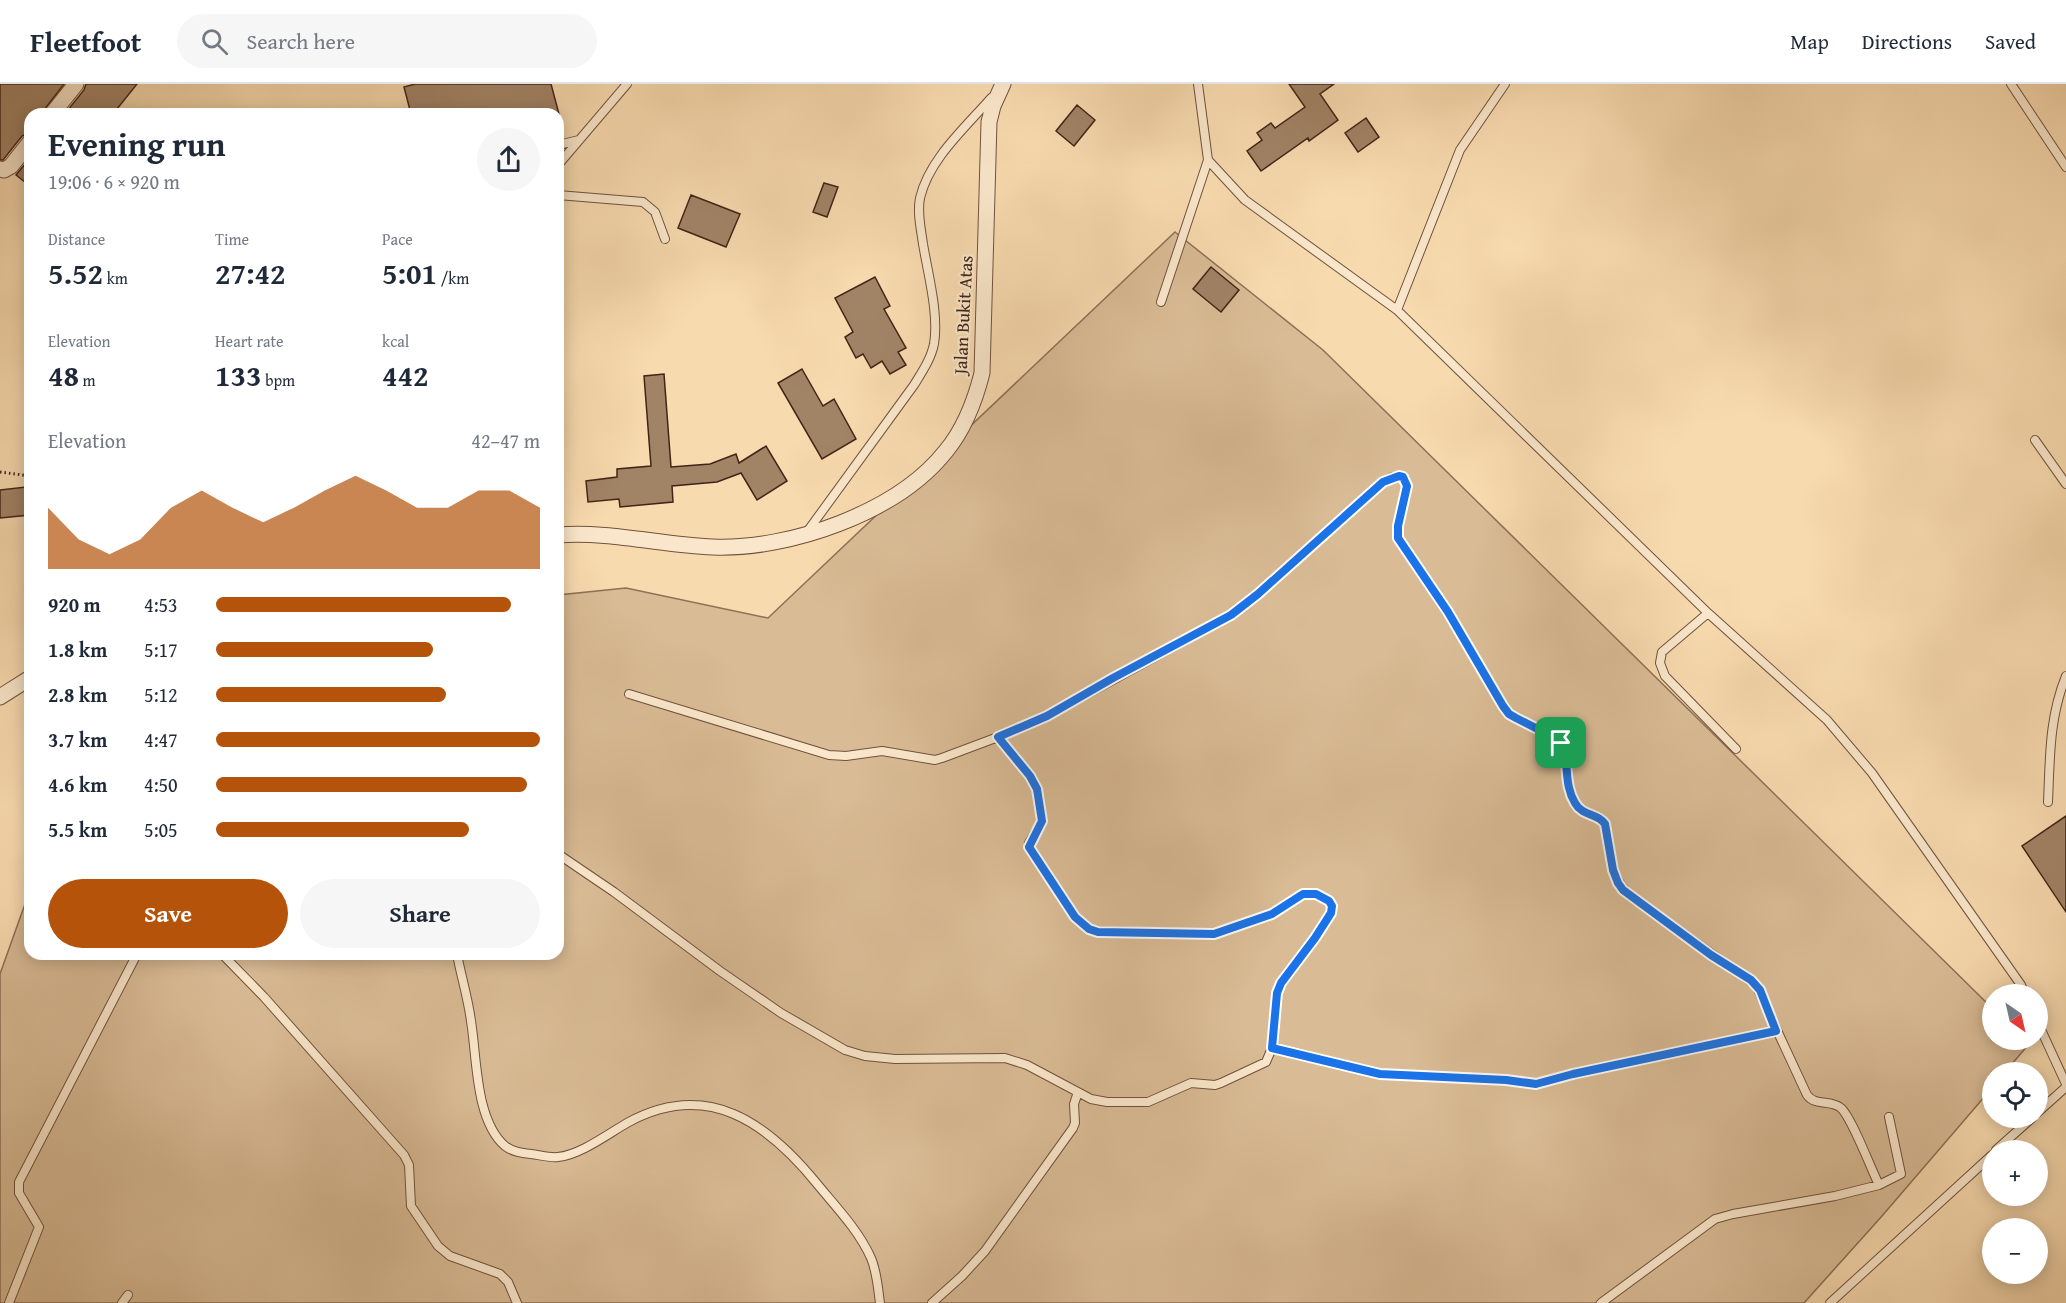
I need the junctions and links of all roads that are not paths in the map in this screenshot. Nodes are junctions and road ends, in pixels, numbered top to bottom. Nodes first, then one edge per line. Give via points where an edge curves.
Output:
1 (76, 84) edge
2 (612, 84) edge
3 (627, 84) edge
4 (1198, 84) edge
5 (1505, 84) edge
6 (2011, 84) edge
7 (1003, 85) edge
8 (619, 93) junction
9 (57, 108) edge
10 (579, 140) junction
11 (564, 144) edge
12 (24, 150) edge
13 (564, 158) edge
14 (1208, 160) junction
15 (2066, 167) edge
16 (0, 169) edge
17 (564, 195) edge
18 (665, 238) dead end
19 (1161, 302) dead end
20 (1396, 310) junction
21 (2035, 440) dead end
22 (2066, 484) edge
23 (564, 536) edge
24 (804, 537) junction
25 (1708, 613) junction
26 (2066, 676) edge
27 (24, 682) edge
28 (629, 694) dead end
29 (0, 697) edge
30 (998, 737) junction
31 (1736, 749) dead end
32 (2048, 802) dead end
33 (564, 858) edge
34 (134, 960) edge
35 (228, 960) edge
36 (458, 960) edge
37 (2019, 984) edge
38 (1776, 1031) junction
39 (2048, 1046) edge
40 (1272, 1048) junction
41 (2066, 1086) edge
42 (1078, 1092) junction
43 (2048, 1103) edge
44 (1888, 1117) dead end
45 (2021, 1128) edge
46 (2007, 1140) edge
47 (1982, 1164) edge
48 (1879, 1185) junction
49 (129, 1295) dead end
50 (1832, 1302) edge
51 (9, 1303) edge
52 (122, 1303) edge
53 (517, 1303) edge
54 (880, 1303) edge
55 (932, 1303) edge
56 (1601, 1303) edge

1 - 9 street
2 - 8 lane
3 - 8 lane
4 - 14 lane
5 - 20 lane via 1460,150
6 - 15 lane
7 - 24 lane via 943,154 920,200 935,321 934,344 927,364
7 - 24 street, Jalan Bukit Atas via 989,122 984,354 970,412 947,451 917,480 873,508
8 - 10 lane
10 - 11 lane
10 - 13 lane
12 - 16 street via 11,166
14 - 19 lane
14 - 20 lane via 1245,200
17 - 18 lane via 643,202 655,212
20 - 25 lane
21 - 22 lane
23 - 24 street, Jalan Bukit Atas via 611,536 711,547 764,545
25 - 31 lane via 1662,652 1660,663 1665,676
25 - 37 lane via 1847,742
26 - 32 lane via 2056,700
27 - 29 street
28 - 30 lane via 830,755 882,751 934,760
30 - 38 lane via 1047,716 1231,615 1383,482 1403,477 1407,486 1397,532 1401,545 1448,612 1509,714 1555,738 1565,749 1569,789 1584,813 1605,824 1618,883 1631,897 1751,980 1760,990
30 - 40 lane via 1037,789 1042,821 1029,847 1075,917 1089,929 1214,934 1272,914 1303,894 1316,894 1329,901 1331,913 1277,993
33 - 42 lane via 781,1013 845,1050 895,1059 1005,1058
34 - 51 lane via 19,1182 19,1193 39,1227
35 - 53 lane via 404,1155 409,1165 411,1206 438,1246 450,1256 505,1277
36 - 54 lane via 483,1103 503,1144 517,1152 559,1157 656,1110 688,1104 723,1109 757,1127 782,1148 846,1219 871,1258
38 - 40 lane via 1536,1084 1380,1074
38 - 48 lane via 1810,1099 1836,1105 1845,1113
39 - 41 lane
40 - 42 lane via 1262,1065 1221,1083 1191,1083 1148,1102 1099,1101
41 - 43 lane
42 - 55 lane via 1073,1128 985,1251
44 - 48 lane via 1901,1173
45 - 46 lane
47 - 50 lane
48 - 56 lane via 1715,1219
49 - 52 lane

